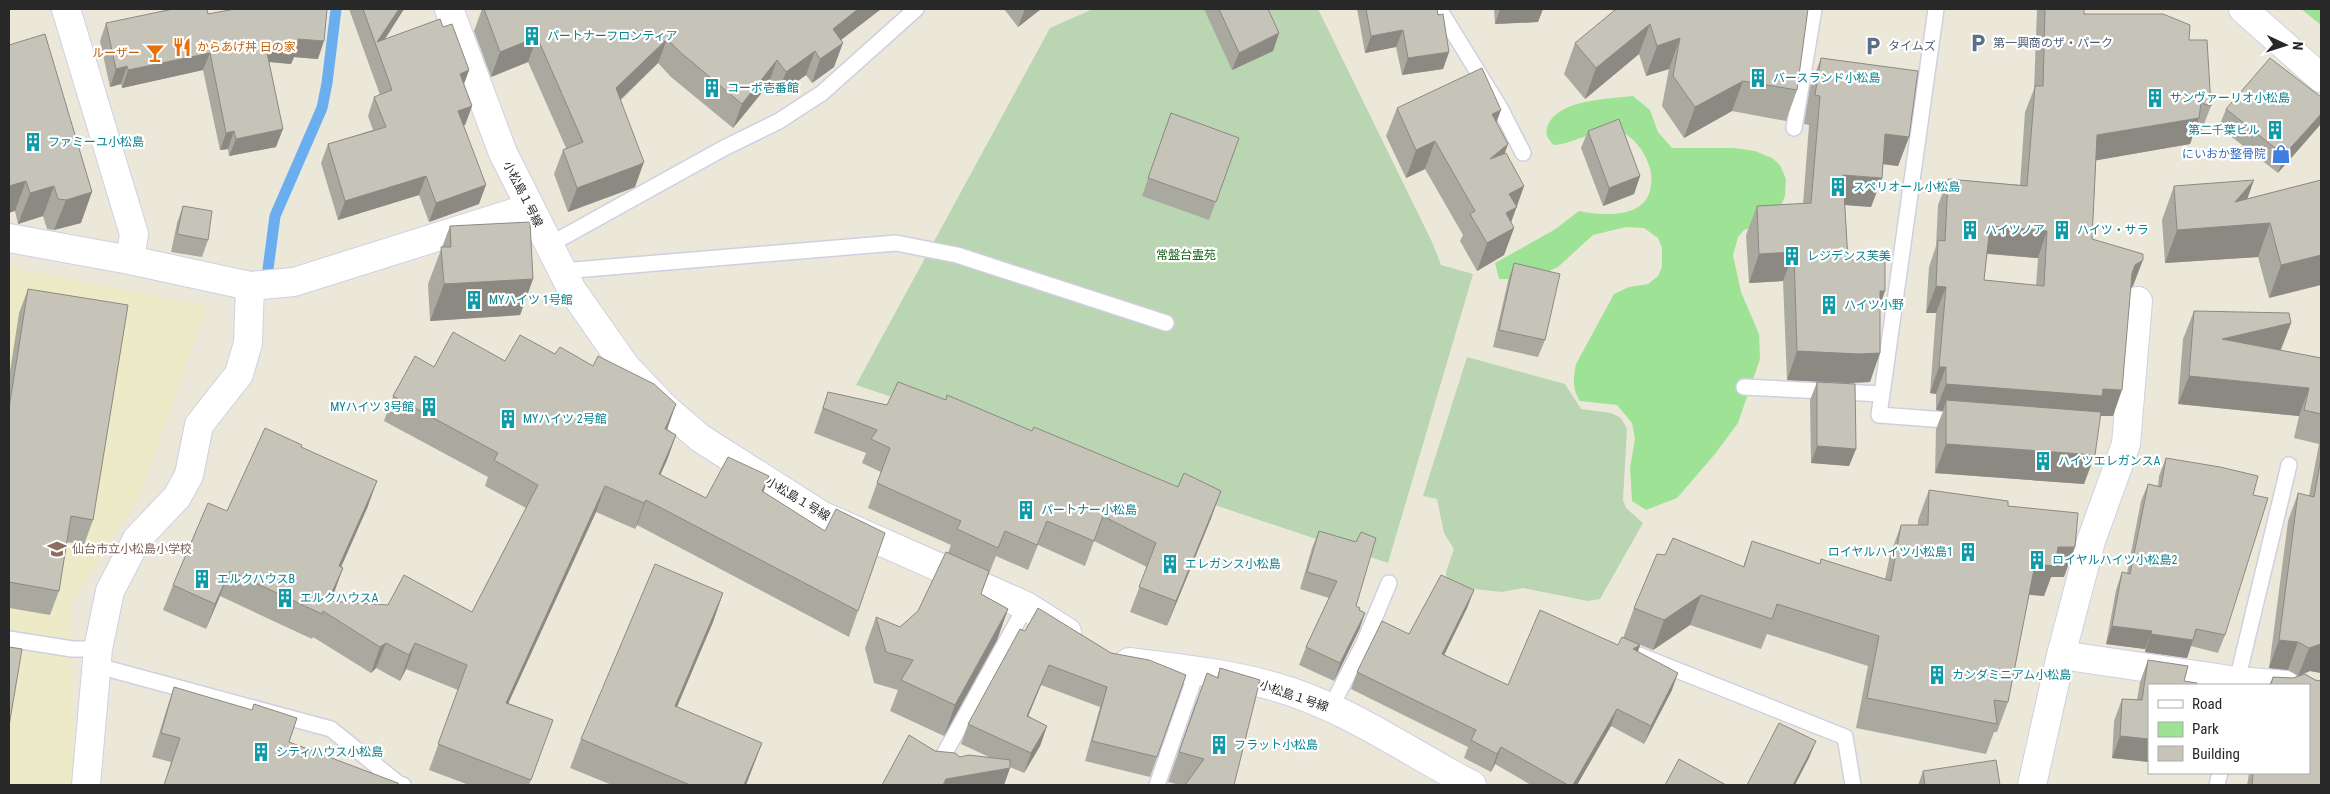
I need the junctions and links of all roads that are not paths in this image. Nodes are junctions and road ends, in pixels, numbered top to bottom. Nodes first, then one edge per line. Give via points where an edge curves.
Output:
1 (66, 9) edge
2 (449, 9) edge
3 (916, 9) edge
4 (1439, 9) edge
5 (1814, 9) edge
6 (1936, 9) edge
7 (2243, 9) edge
8 (2321, 78) edge
9 (1794, 128) dead end
10 (1523, 154) dead end
11 (529, 208) junction
12 (9, 238) edge
13 (550, 245) junction
14 (130, 260) junction
15 (562, 271) junction
16 (250, 286) junction
17 (2138, 301) dead end
18 (1166, 323) dead end
19 (1744, 387) dead end
20 (1882, 394) junction
21 (1978, 423) edge
22 (2289, 465) dead end
23 (1388, 583) dead end
24 (1026, 606) junction
25 (9, 639) edge
26 (1624, 648) edge
27 (2061, 655) junction
28 (98, 657) junction
29 (1197, 671) junction
30 (2237, 683) edge
31 (2262, 684) edge
32 (1331, 707) junction
33 (86, 785) edge
34 (403, 785) edge
35 (949, 785) edge
36 (1158, 785) edge
37 (1472, 785) edge
38 (1853, 785) edge
39 (2032, 785) edge

1 - 14 street via 134,234
2 - 11 street, 小松島１号線 via 503,153
3 - 13 lane via 822,94 779,121
4 - 10 lane via 1500,108
5 - 9 lane
6 - 20 lane
7 - 8 street
11 - 13 street, 小松島１号線
11 - 16 street via 294,282
12 - 14 street
13 - 15 street, 小松島１号線
14 - 16 street
15 - 18 lane via 896,243 956,255
15 - 24 street, 小松島１号線 via 626,367 663,406 700,438 821,515
16 - 28 street via 248,343 239,374 199,425 189,475 177,497 137,539 110,591
17 - 27 street via 2126,444 2091,541
19 - 20 lane
20 - 21 lane via 1879,415
22 - 30 lane
23 - 32 lane via 1364,643
24 - 29 street, 小松島１号線 via 1112,660
24 - 35 lane via 936,768
25 - 28 lane via 72,649
26 - 38 lane via 1845,737
27 - 30 street
27 - 39 street
28 - 33 street
28 - 34 lane via 331,729
29 - 32 street, 小松島１号線 via 1272,686
29 - 36 lane
30 - 31 street
32 - 37 street, 小松島１号線

